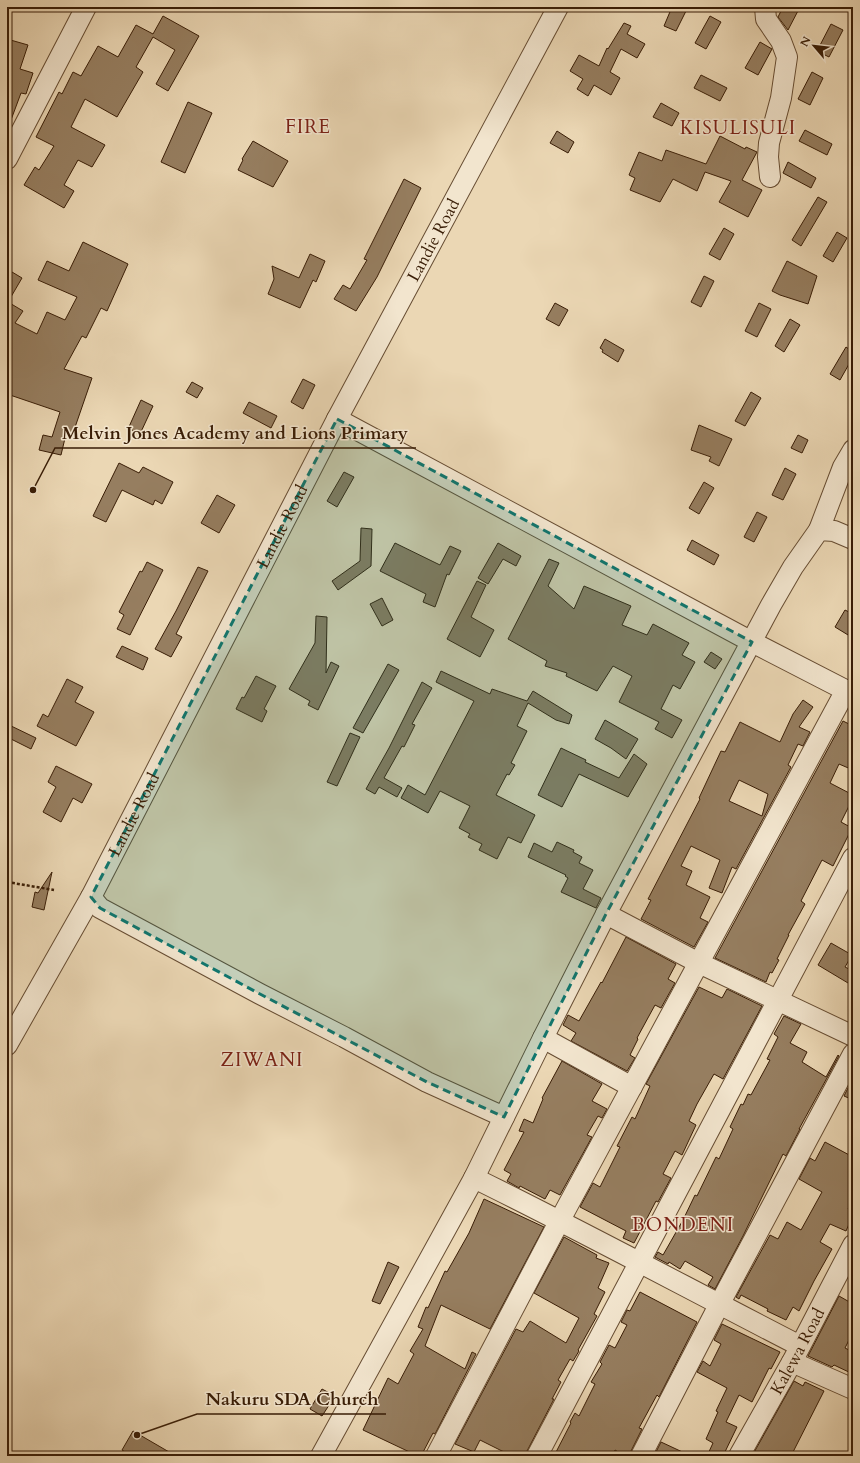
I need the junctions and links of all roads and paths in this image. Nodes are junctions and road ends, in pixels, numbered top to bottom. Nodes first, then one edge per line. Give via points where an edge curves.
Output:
1 (86, 7) edge
2 (558, 7) edge
3 (764, 7) edge
4 (7, 159) edge
5 (770, 176) dead end
6 (337, 419) junction
7 (853, 450) edge
8 (819, 530) junction
9 (853, 539) edge
10 (752, 642) junction
11 (849, 692) edge
12 (853, 858) edge
13 (7, 882) edge
14 (54, 890) dead end
15 (91, 897) junction
16 (606, 914) junction
17 (699, 963) junction
18 (779, 1001) junction
19 (853, 1036) edge
20 (543, 1038) junction
21 (7, 1046) edge
22 (853, 1054) edge
23 (632, 1087) junction
24 (504, 1117) junction
25 (474, 1178) junction
26 (560, 1220) junction
27 (853, 1245) edge
28 (639, 1263) junction
29 (719, 1305) junction
30 (796, 1354) junction
31 (853, 1389) edge
32 (321, 1456) edge
33 (436, 1456) edge
34 (537, 1456) edge
35 (641, 1456) edge
36 (739, 1456) edge

1 - 4 street
2 - 6 street, Landie Road
3 - 5 street via 766,19 781,41 787,57 781,98 769,143
6 - 10 street
6 - 15 street, Landie Road
7 - 8 street via 843,467
8 - 9 street via 834,531
8 - 10 street via 793,567
10 - 11 street
10 - 16 street
11 - 17 street
12 - 18 street
13 - 14 path
15 - 21 street, Landie Road
15 - 24 street via 100,908 260,994 427,1082
16 - 17 street
16 - 20 street
17 - 18 street
17 - 23 street
18 - 19 street
18 - 28 street
20 - 23 street
20 - 24 street
22 - 29 street
23 - 26 street
24 - 25 street
25 - 26 street
25 - 32 street
26 - 28 street
26 - 33 street
27 - 30 street, Kalewa Road
28 - 29 street
28 - 34 street
29 - 30 street
29 - 35 street
30 - 31 street
30 - 36 street, Kalewa Road

